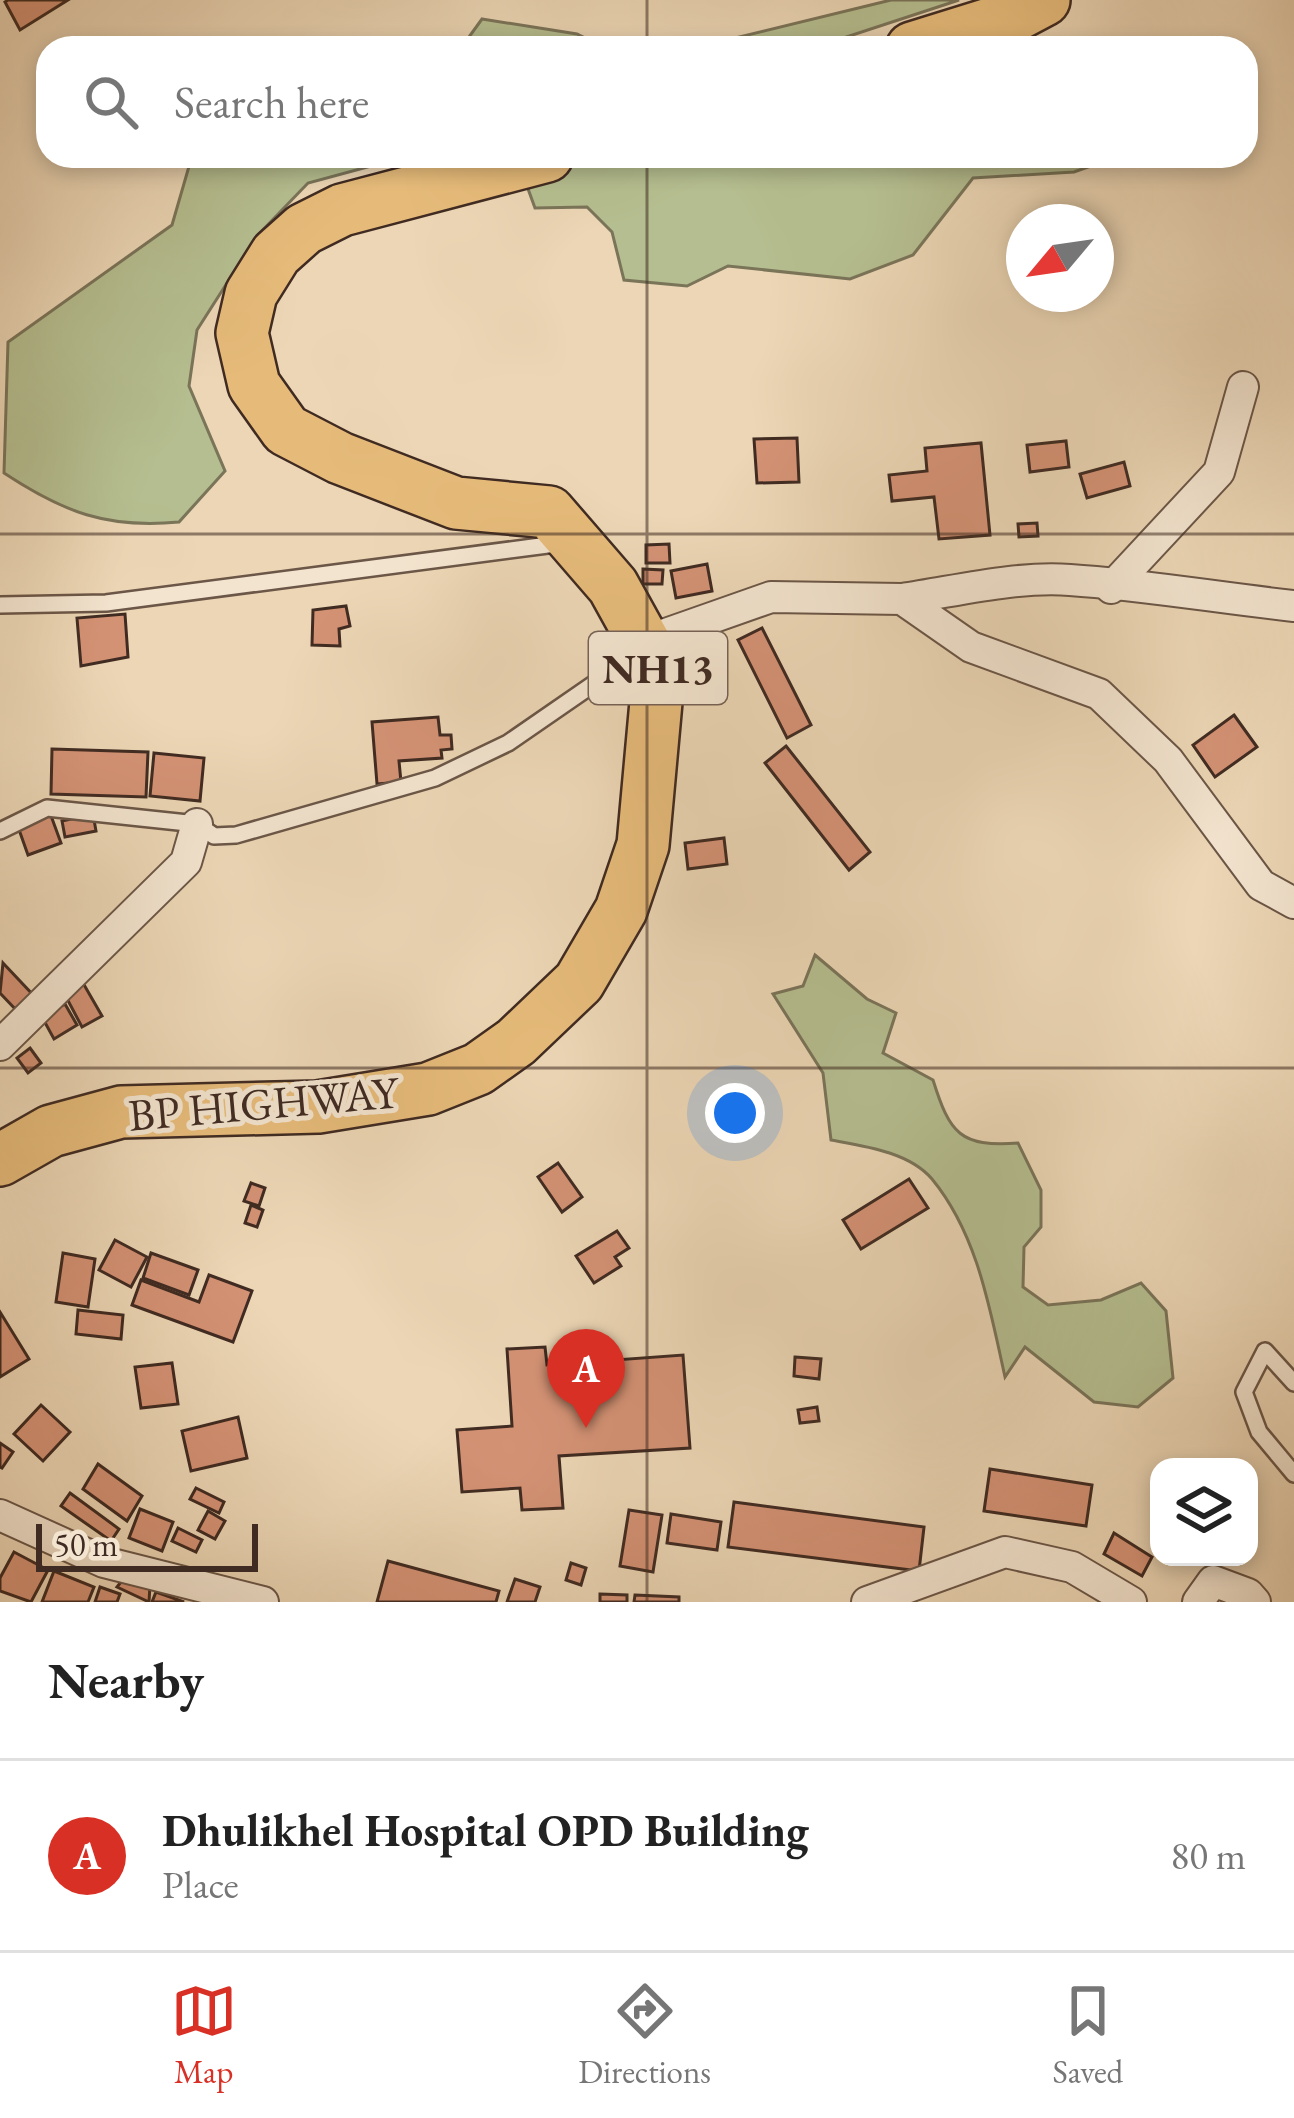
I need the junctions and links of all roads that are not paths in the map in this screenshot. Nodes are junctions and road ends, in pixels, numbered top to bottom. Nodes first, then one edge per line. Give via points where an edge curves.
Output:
1 (1044, 0) edge
2 (951, 36) edge
3 (501, 168) edge
4 (1243, 387) dead end
5 (576, 541) junction
6 (1111, 588) junction
7 (902, 598) junction
8 (0, 605) edge
9 (1294, 606) edge
10 (652, 655) junction
11 (197, 824) junction
12 (0, 831) edge
13 (1294, 903) edge
14 (0, 1045) edge
15 (0, 1160) edge
16 (1294, 1383) edge
17 (1294, 1474) edge
18 (0, 1515) edge
19 (263, 1602) edge
20 (867, 1602) edge
21 (1131, 1602) edge
22 (1198, 1602) edge
23 (1255, 1602) edge

1 - 2 highway
3 - 5 highway, NH13 via 342,210 304,229 251,293 242,333 254,385 286,430 456,503 549,512
4 - 6 street via 1220,472
5 - 8 lane via 106,603
5 - 10 highway, NH13
6 - 7 street via 1032,580
6 - 9 street via 1161,585
7 - 10 street via 771,598
7 - 13 street via 971,647 1099,694 1168,760 1261,884
10 - 11 lane via 435,778 236,836 214,836
10 - 15 highway, BP HIGHWAY / NH13 via 643,845 621,910 579,982 516,1042 478,1070 428,1090 317,1107 121,1112 51,1131
11 - 12 lane via 47,808
11 - 14 street via 186,862
16 - 17 lane via 1265,1352 1244,1392 1259,1432
18 - 19 street via 104,1562
20 - 21 street via 1005,1552 1072,1567
22 - 23 street via 1213,1581

